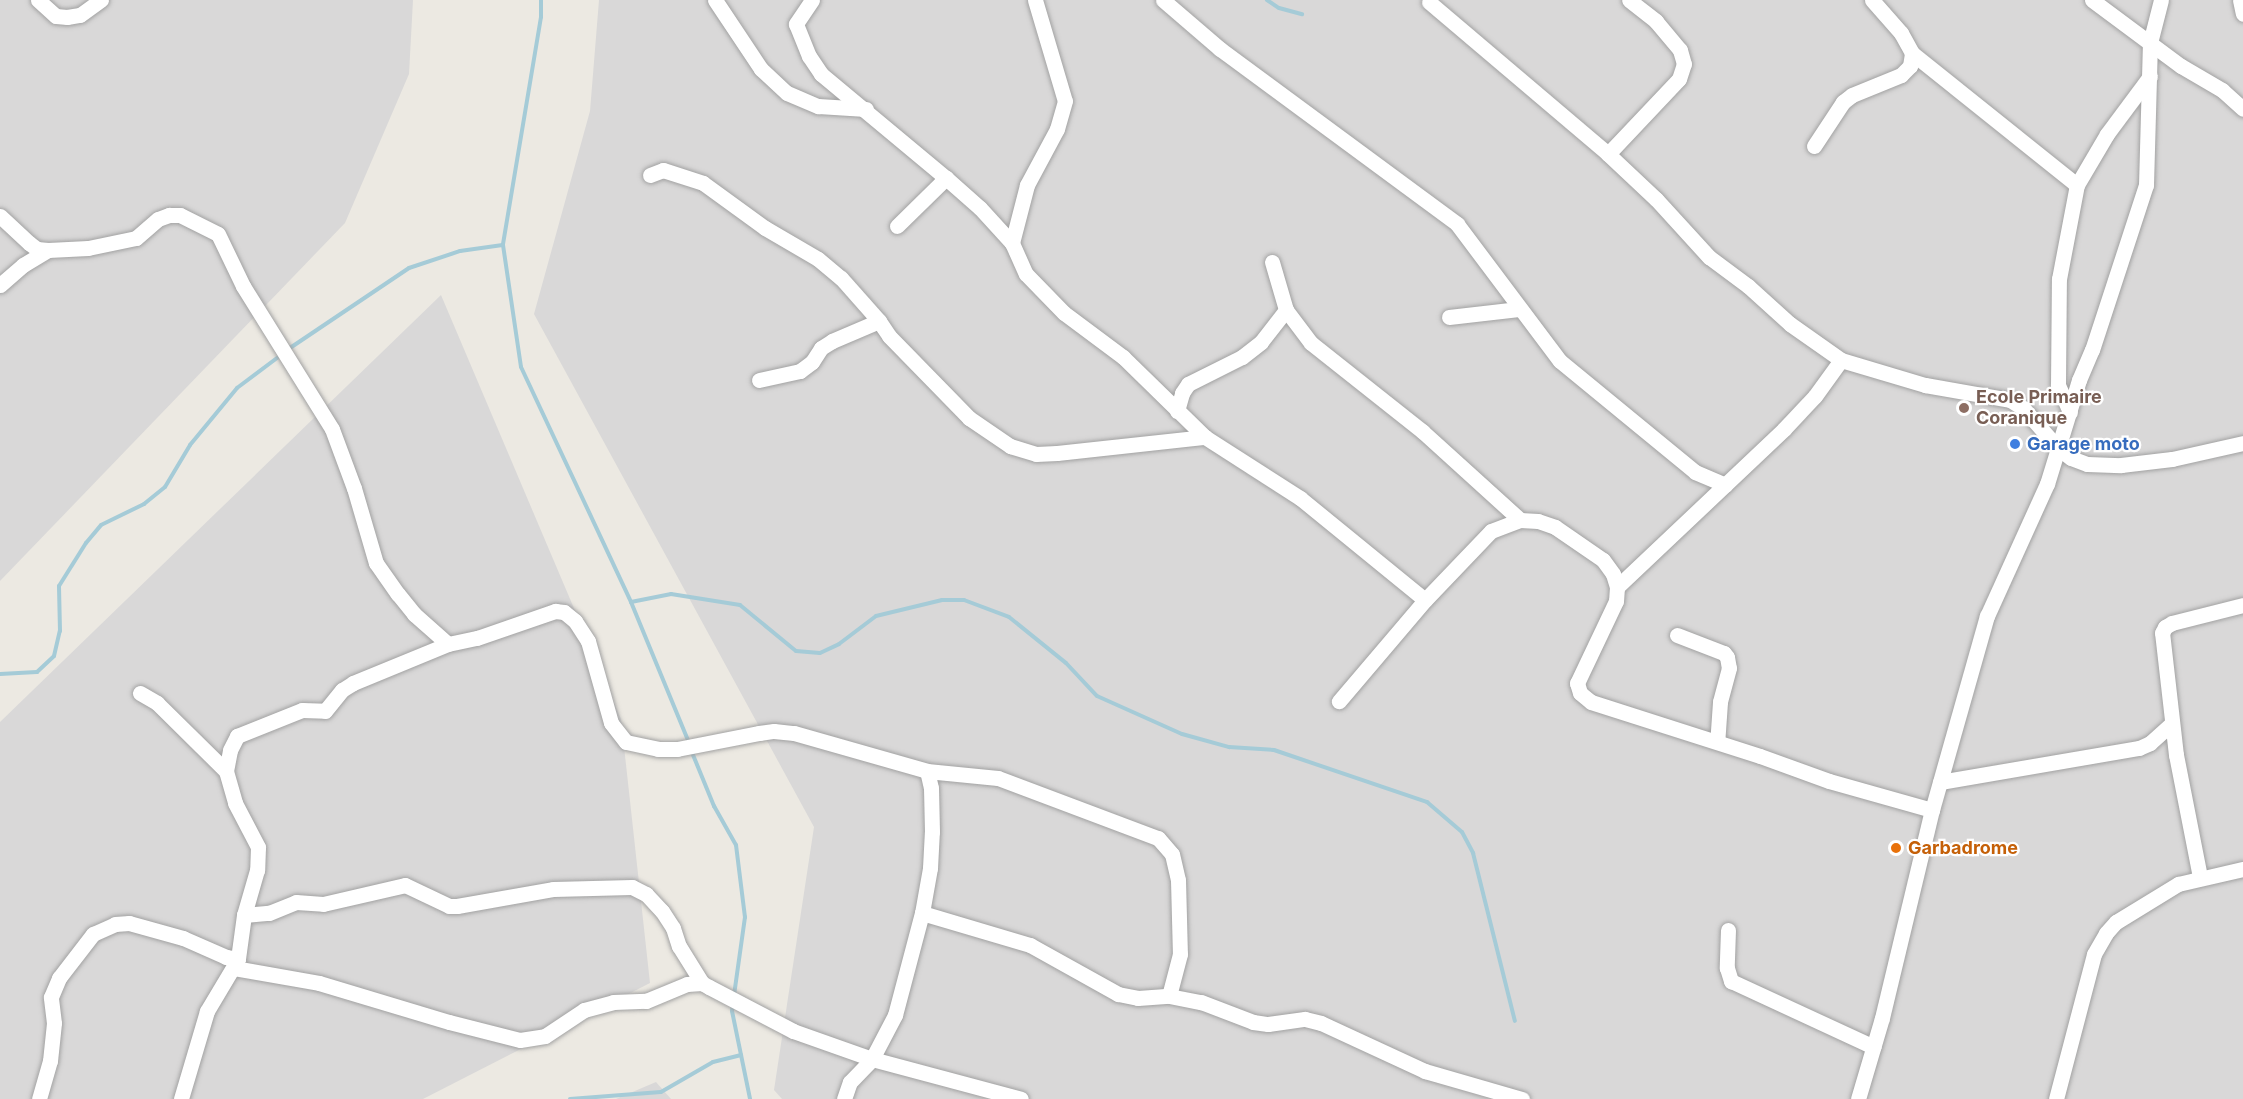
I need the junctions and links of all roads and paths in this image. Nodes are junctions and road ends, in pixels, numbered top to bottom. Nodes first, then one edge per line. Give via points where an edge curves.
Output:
1 (38, 0) edge
2 (101, 0) edge
3 (715, 0) edge
4 (812, 0) edge
5 (1035, 0) edge
6 (1163, 0) edge
7 (1629, 0) edge
8 (1872, 0) edge
9 (2091, 0) edge
10 (2161, 0) edge
11 (2240, 0) edge
12 (1429, 2) dead end
13 (2243, 14) edge
14 (2150, 43) junction
15 (1912, 53) junction
16 (2150, 76) junction
17 (2243, 109) edge
18 (866, 110) junction
19 (1814, 146) dead end
20 (1608, 154) junction
21 (650, 175) dead end
22 (946, 178) junction
23 (2077, 185) junction
24 (0, 216) edge
25 (897, 226) dead end
26 (1012, 243) junction
27 (48, 250) junction
28 (1272, 262) dead end
29 (0, 285) edge
30 (1519, 309) junction
31 (1286, 310) junction
32 (1449, 317) dead end
33 (879, 321) junction
34 (1841, 360) junction
35 (759, 380) dead end
36 (1177, 411) junction
37 (2070, 412) junction
38 (1205, 437) junction
39 (2243, 443) edge
40 (2058, 448) junction
41 (1725, 485) junction
42 (1520, 520) junction
43 (1617, 587) junction
44 (1425, 600) junction
45 (2243, 605) edge
46 (1677, 635) dead end
47 (448, 644) junction
48 (140, 693) dead end
49 (1340, 701) dead end
50 (2171, 724) junction
51 (1717, 741) junction
52 (226, 771) junction
53 (927, 771) junction
54 (1940, 782) junction
55 (1932, 810) junction
56 (2243, 868) edge
57 (2200, 877) junction
58 (922, 913) junction
59 (244, 915) junction
60 (1728, 930) dead end
61 (236, 964) junction
62 (702, 983) junction
63 (1169, 996) junction
64 (1874, 1047) junction
65 (872, 1059) junction
66 (39, 1099) edge
67 (182, 1099) edge
68 (844, 1099) edge
69 (1021, 1099) edge
70 (1522, 1099) edge
71 (1858, 1099) edge
72 (2056, 1099) edge

1 - 2 street via 56,16 67,18 80,15
3 - 18 street via 761,69 787,93 818,106
4 - 18 street via 796,24 809,56 821,74
5 - 26 street via 1065,101 1057,129 1027,185
6 - 30 street via 1220,49 1457,224
7 - 20 street via 1656,21 1680,50 1684,64 1679,79
8 - 15 street via 1901,33
9 - 14 street
10 - 14 street
11 - 13 street
12 - 20 street
14 - 16 street
14 - 17 street via 2207,79
15 - 19 street via 1910,66 1901,75 1843,102
15 - 23 street
16 - 23 street via 2107,134
16 - 37 street via 2146,185
18 - 22 street
20 - 34 street via 1709,257
21 - 33 street via 663,170 704,183 829,268
22 - 25 street
22 - 26 street
23 - 37 street via 2059,279 2058,385
24 - 27 street via 29,243
26 - 36 street via 1020,264 1048,298 1123,357
27 - 29 street via 22,265
27 - 47 street via 88,248 136,238 158,219 169,215 180,215 218,234 243,285 332,429 376,563 414,614
28 - 31 street
30 - 32 street
30 - 41 street via 1560,361 1596,393 1695,472
31 - 36 street via 1261,342 1242,357 1188,384
31 - 42 street via 1311,343 1422,431
33 - 35 street via 832,341 800,371
33 - 38 street via 969,418 1010,446 1036,454
34 - 40 street via 1925,385 2010,400 2023,408
34 - 41 street via 1815,396
36 - 38 street
37 - 40 street
38 - 44 street via 1300,498
39 - 40 street via 2172,459 2121,465 2087,464
40 - 54 street via 2047,484 1987,616
41 - 43 street
42 - 43 street via 1555,527 1603,560
42 - 44 street via 1491,531
43 - 51 street via 1616,601 1577,683 1580,693 1591,702
44 - 49 street
45 - 50 street via 2165,627 2162,633
46 - 51 street via 1727,657 1729,668 1720,702
47 - 52 street via 353,683 325,711 302,710 237,736
47 - 53 street via 555,611 564,612 588,641 611,723 626,742 677,749 774,731 817,738
48 - 52 street via 157,703
50 - 54 street via 2139,748
50 - 57 street
51 - 55 street via 1828,781
52 - 59 street via 235,803 258,847 257,870
53 - 58 street via 932,832
53 - 63 street via 998,778 1158,838 1172,854 1178,880 1180,954
54 - 55 street
55 - 64 street
56 - 57 street
57 - 72 street via 2164,891 2116,922 2106,933 2094,954
58 - 63 street via 1030,945 1118,994 1138,998
58 - 65 street via 895,1015
59 - 61 street
59 - 62 street via 268,913 296,902 322,904 405,885 449,906 553,889 632,887 646,894 663,912
60 - 64 street via 1727,968 1731,981
61 - 62 street via 319,983 520,1040 544,1036 584,1011 613,1002 646,1001 687,984
61 - 66 street via 183,938 129,922 93,934 58,978 51,997 54,1023 50,1061
61 - 67 street via 207,1011
62 - 65 street via 793,1031
63 - 70 street via 1201,1002 1253,1022 1305,1019 1321,1023 1425,1071
64 - 71 street
65 - 68 street via 850,1082
65 - 69 street

